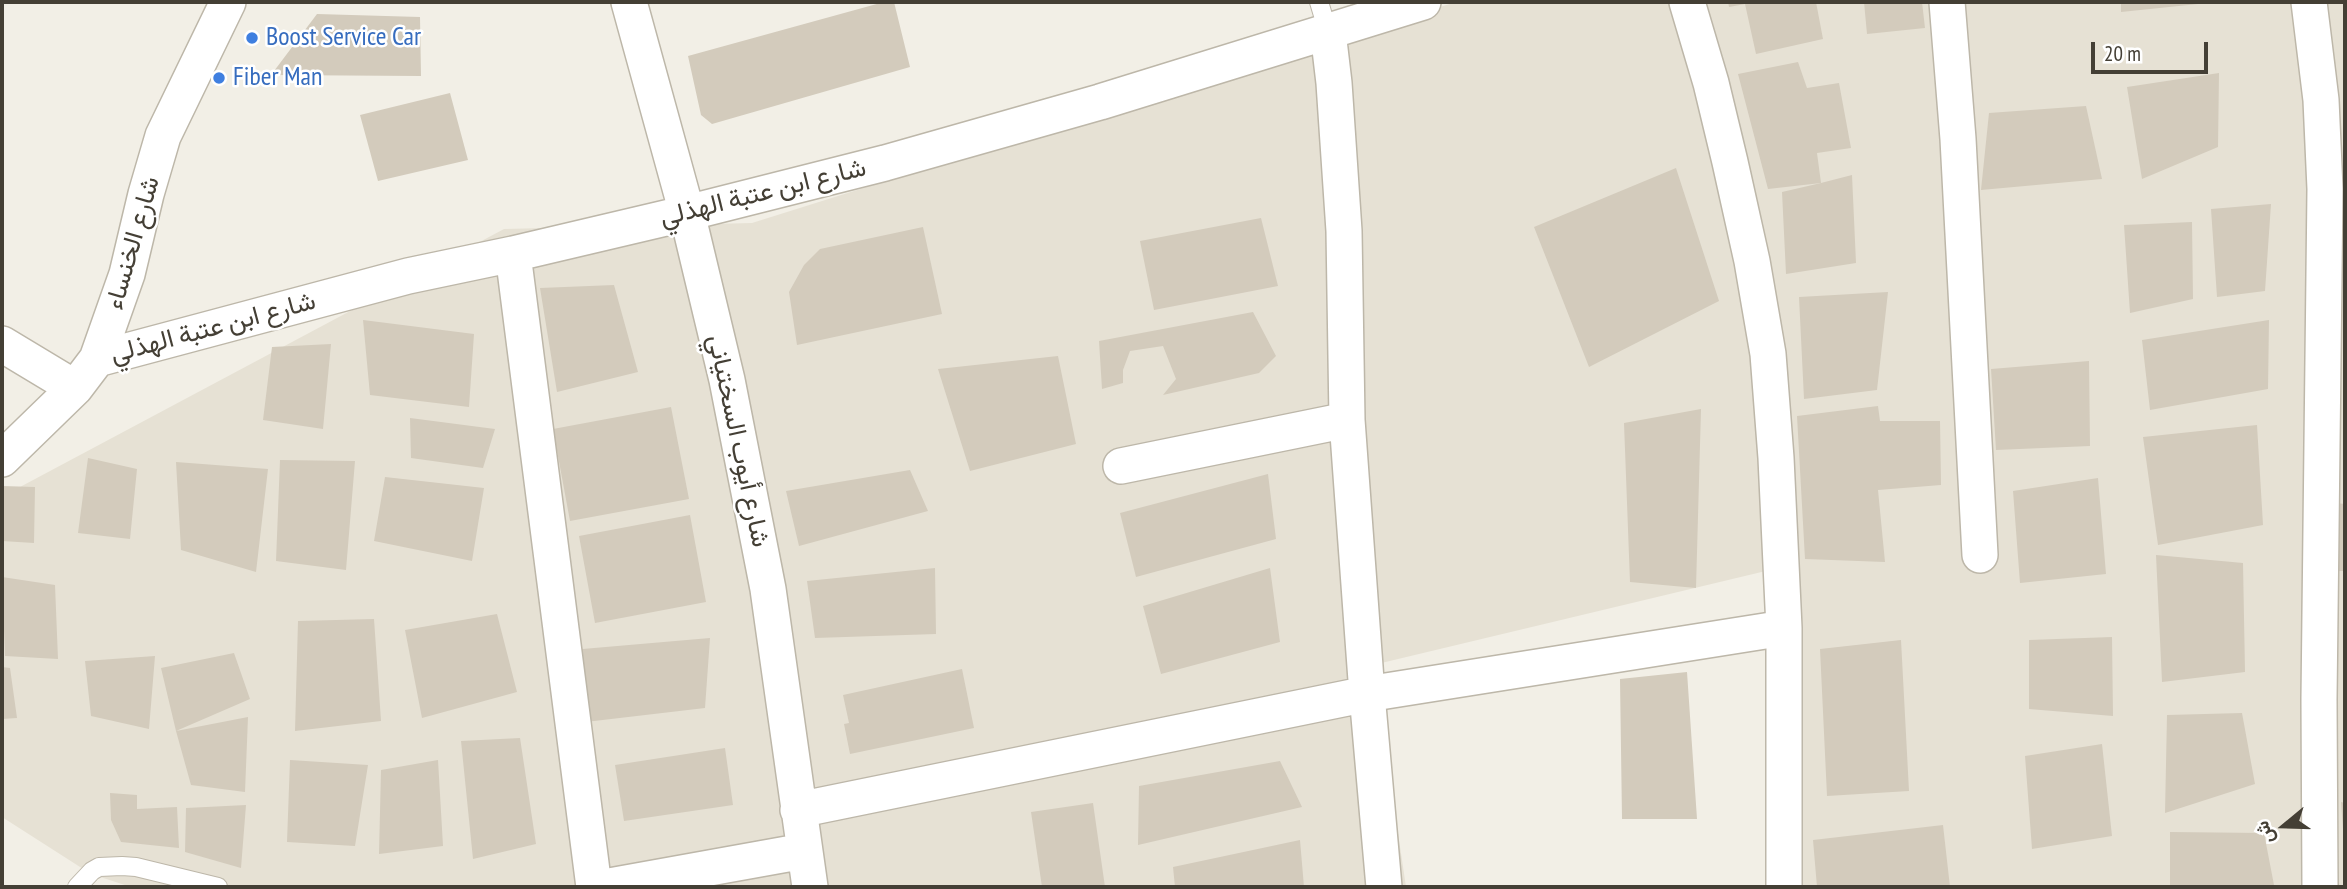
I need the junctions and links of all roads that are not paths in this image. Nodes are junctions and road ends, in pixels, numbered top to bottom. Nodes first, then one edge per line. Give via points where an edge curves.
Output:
1 (629, 2) edge
2 (1423, 2) edge
3 (1687, 2) edge
4 (1947, 2) edge
5 (2309, 2) edge
6 (218, 5) edge
7 (1323, 17) edge
8 (687, 213) junction
9 (2334, 253) edge
10 (513, 254) junction
11 (2, 344) edge
12 (97, 359) junction
13 (75, 388) junction
14 (1347, 420) junction
15 (2, 460) edge
16 (1121, 466) dead end
17 (2334, 484) edge
18 (1980, 555) dead end
19 (1784, 628) junction
20 (1367, 694) junction
21 (798, 810) junction
22 (804, 851) junction
23 (77, 887) edge
24 (218, 887) edge
25 (594, 887) edge
26 (604, 887) edge
27 (810, 887) edge
28 (1384, 887) edge
29 (1784, 887) edge
30 (2320, 887) edge

1 - 8 street, شارع أيوب السختياني
2 - 7 street, شارع ابن عتبة الهذلي
3 - 19 street via 1730,162 1768,354
4 - 18 street
5 - 9 street
6 - 12 street, شارع الخنساء via 163,136 127,274
7 - 8 street, شارع ابن عتبة الهذلي via 1073,110
7 - 14 street via 1334,83 1344,231
8 - 10 street, شارع ابن عتبة الهذلي
8 - 21 street, شارع أيوب السختياني via 727,380 768,589
9 - 17 street
10 - 12 street, شارع ابن عتبة الهذلي via 408,276
10 - 25 street
11 - 13 street
12 - 13 street, شارع الخنساء
13 - 15 street, شارع الخنساء
14 - 16 street
14 - 20 street
17 - 30 street via 2319,699
19 - 20 street
19 - 29 street
20 - 21 street
20 - 28 street
21 - 22 street, شارع أيوب السختياني
22 - 26 street
22 - 27 street, شارع أيوب السختياني
23 - 24 lane via 99,867 122,866

